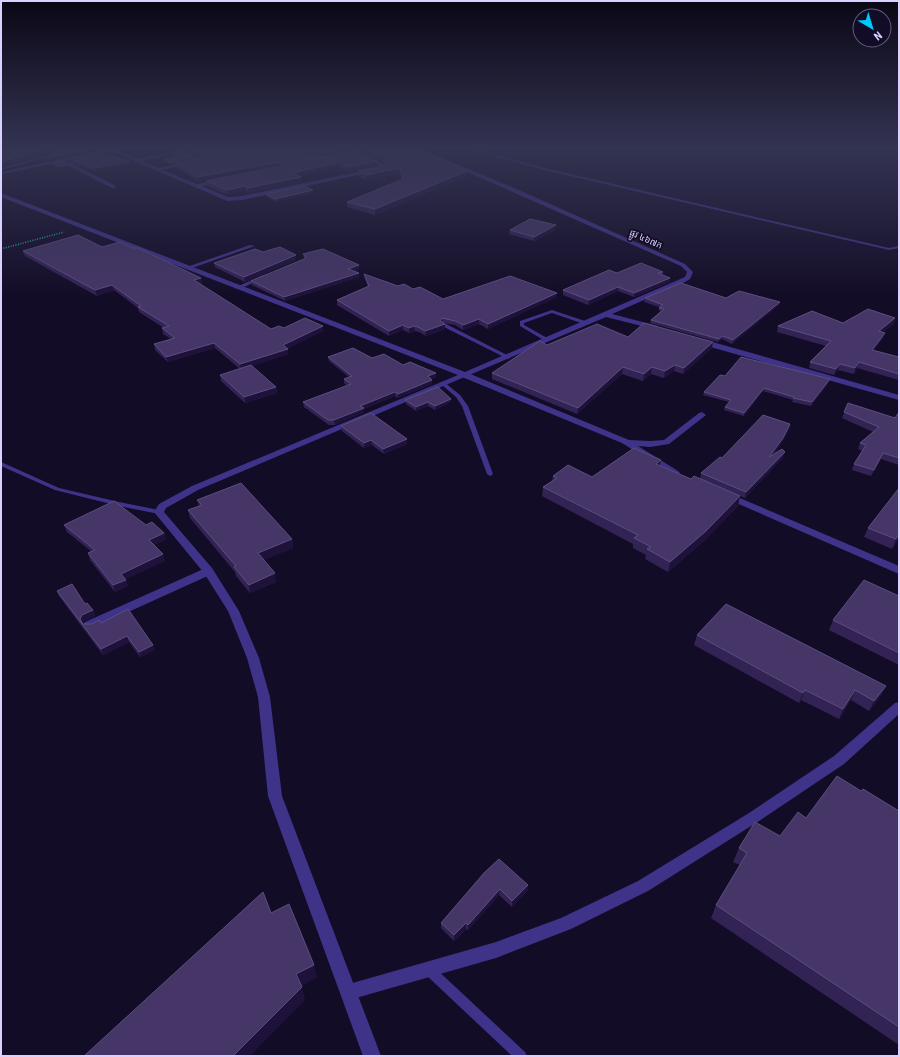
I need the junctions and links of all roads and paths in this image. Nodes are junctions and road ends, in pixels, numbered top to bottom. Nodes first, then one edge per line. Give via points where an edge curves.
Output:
1 (9, 198) edge
2 (225, 198) edge
3 (237, 198) edge
4 (533, 198) edge
5 (671, 198) edge
6 (82, 227) junction
7 (252, 246) dead end
8 (899, 247) edge
9 (1, 249) edge
10 (187, 268) junction
11 (273, 273) edge
12 (237, 288) junction
13 (607, 315) junction
14 (586, 324) junction
15 (444, 325) edge
16 (661, 330) edge
17 (691, 339) edge
18 (547, 340) junction
19 (508, 357) junction
20 (465, 376) junction
21 (444, 384) junction
22 (899, 398) edge
23 (702, 415) dead end
24 (625, 441) junction
25 (1, 464) edge
26 (490, 474) dead end
27 (684, 477) edge
28 (719, 492) edge
29 (159, 512) junction
30 (899, 570) edge
31 (208, 571) junction
32 (89, 625) edge
33 (899, 707) edge
34 (429, 970) junction
35 (349, 992) junction
36 (372, 1056) edge
37 (521, 1056) edge

1 - 6 street
2 - 3 street
4 - 13 street, ផ្លូវ ៤៦៧ក via 683,265 690,272 688,278 683,281
5 - 8 lane via 889,249
6 - 9 path
6 - 10 street
7 - 10 street
10 - 12 street
11 - 12 street
12 - 20 street
13 - 14 street
13 - 16 street
14 - 18 street
14 - 18 lane via 552,311 522,322 526,329
15 - 19 lane
17 - 22 street
18 - 19 street
19 - 20 street
20 - 21 street
20 - 24 street
21 - 26 lane via 465,406
21 - 29 street via 194,488 162,506
23 - 24 street via 666,442 650,444
24 - 27 street via 669,471
25 - 29 lane via 57,489
28 - 30 street
29 - 31 street
31 - 32 street
31 - 35 street via 233,611 253,658 264,697 275,796
33 - 34 street via 839,760 643,886 565,924 496,950
34 - 35 street
34 - 37 lane
35 - 36 street

